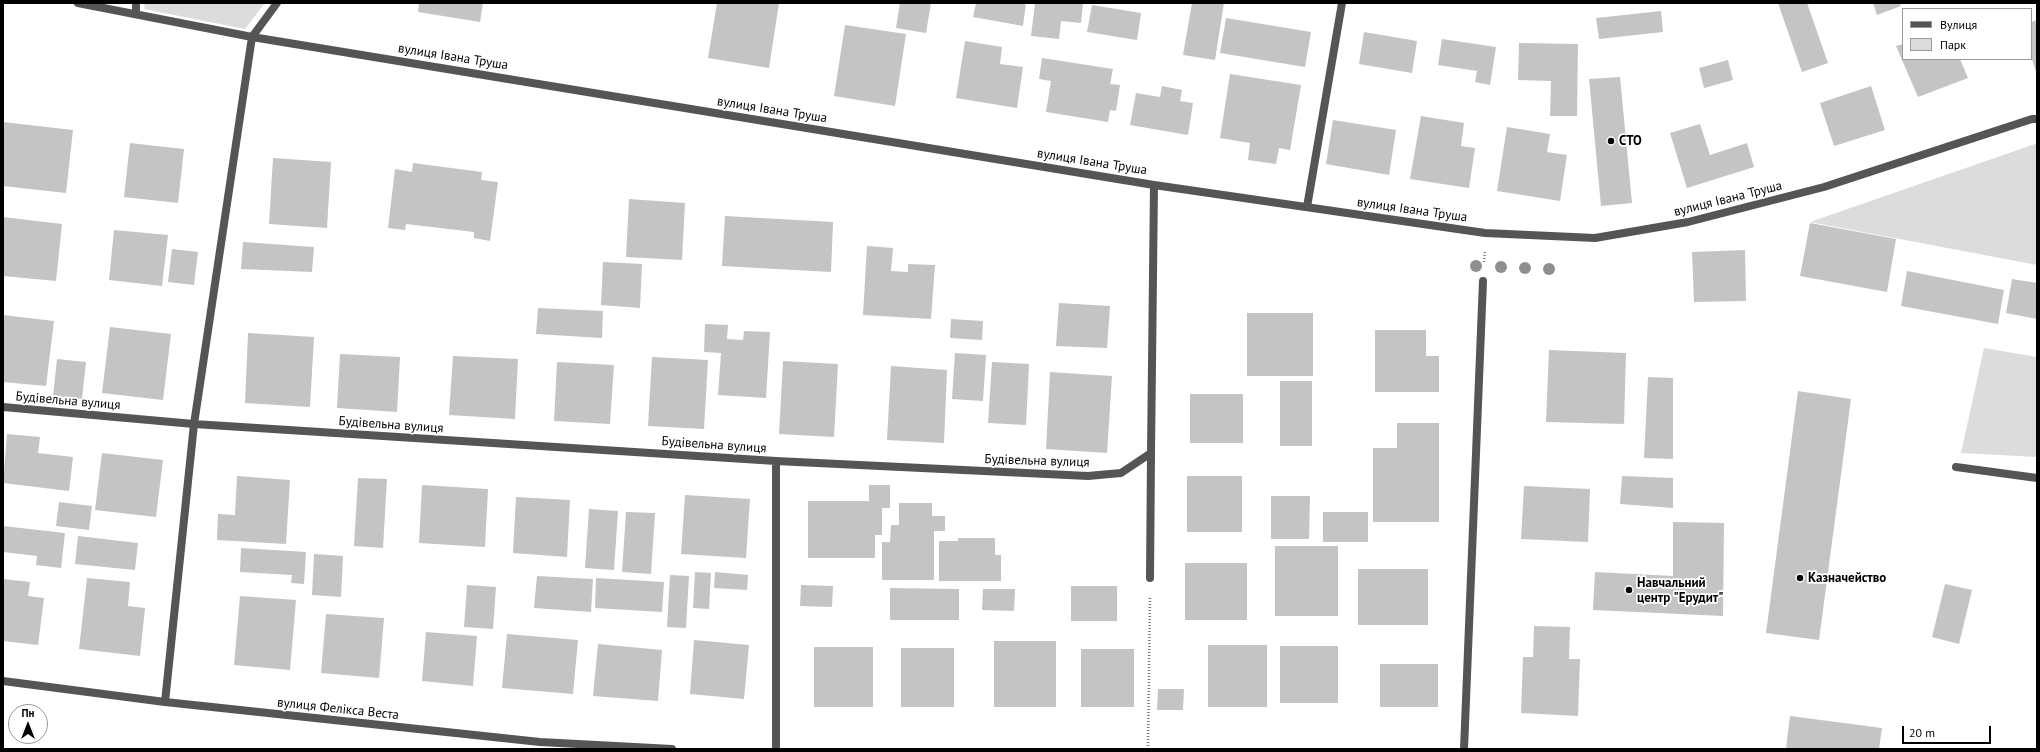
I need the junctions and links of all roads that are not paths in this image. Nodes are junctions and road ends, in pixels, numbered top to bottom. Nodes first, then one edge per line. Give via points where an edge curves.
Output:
1 (78, 3) edge
2 (136, 3) edge
3 (277, 3) edge
4 (1342, 3) edge
5 (136, 14) junction
6 (252, 37) junction
7 (2037, 119) edge
8 (1154, 185) junction
9 (1307, 207) junction
10 (1484, 281) road end
11 (3, 407) edge
12 (194, 424) junction
13 (1151, 453) junction
14 (776, 461) junction
15 (1956, 467) dead end
16 (2037, 478) edge
17 (1150, 578) road end
18 (3, 681) edge
19 (165, 702) junction
20 (540, 745) edge
21 (672, 749) edge
22 (776, 749) edge
23 (1464, 749) edge

1 - 5 street, вулиця Івана Труша
2 - 5 street
3 - 6 street
4 - 9 street
5 - 6 street, вулиця Івана Труша
6 - 8 street, вулиця Івана Труша
6 - 12 street
7 - 9 street, вулиця Івана Труша via 1824,187 1688,222 1595,238 1485,233
8 - 9 street, вулиця Івана Труша
8 - 13 street
10 - 23 street
11 - 12 street, Будівельна вулиця
12 - 14 street, Будівельна вулиця
12 - 19 street
13 - 14 street, Будівельна вулиця via 1121,473 1088,476
13 - 17 street
14 - 22 street
15 - 16 street
18 - 19 street, вулиця Фелікса Веста
19 - 20 street, вулиця Фелікса Веста
20 - 21 street, вулиця Фелікса Веста

